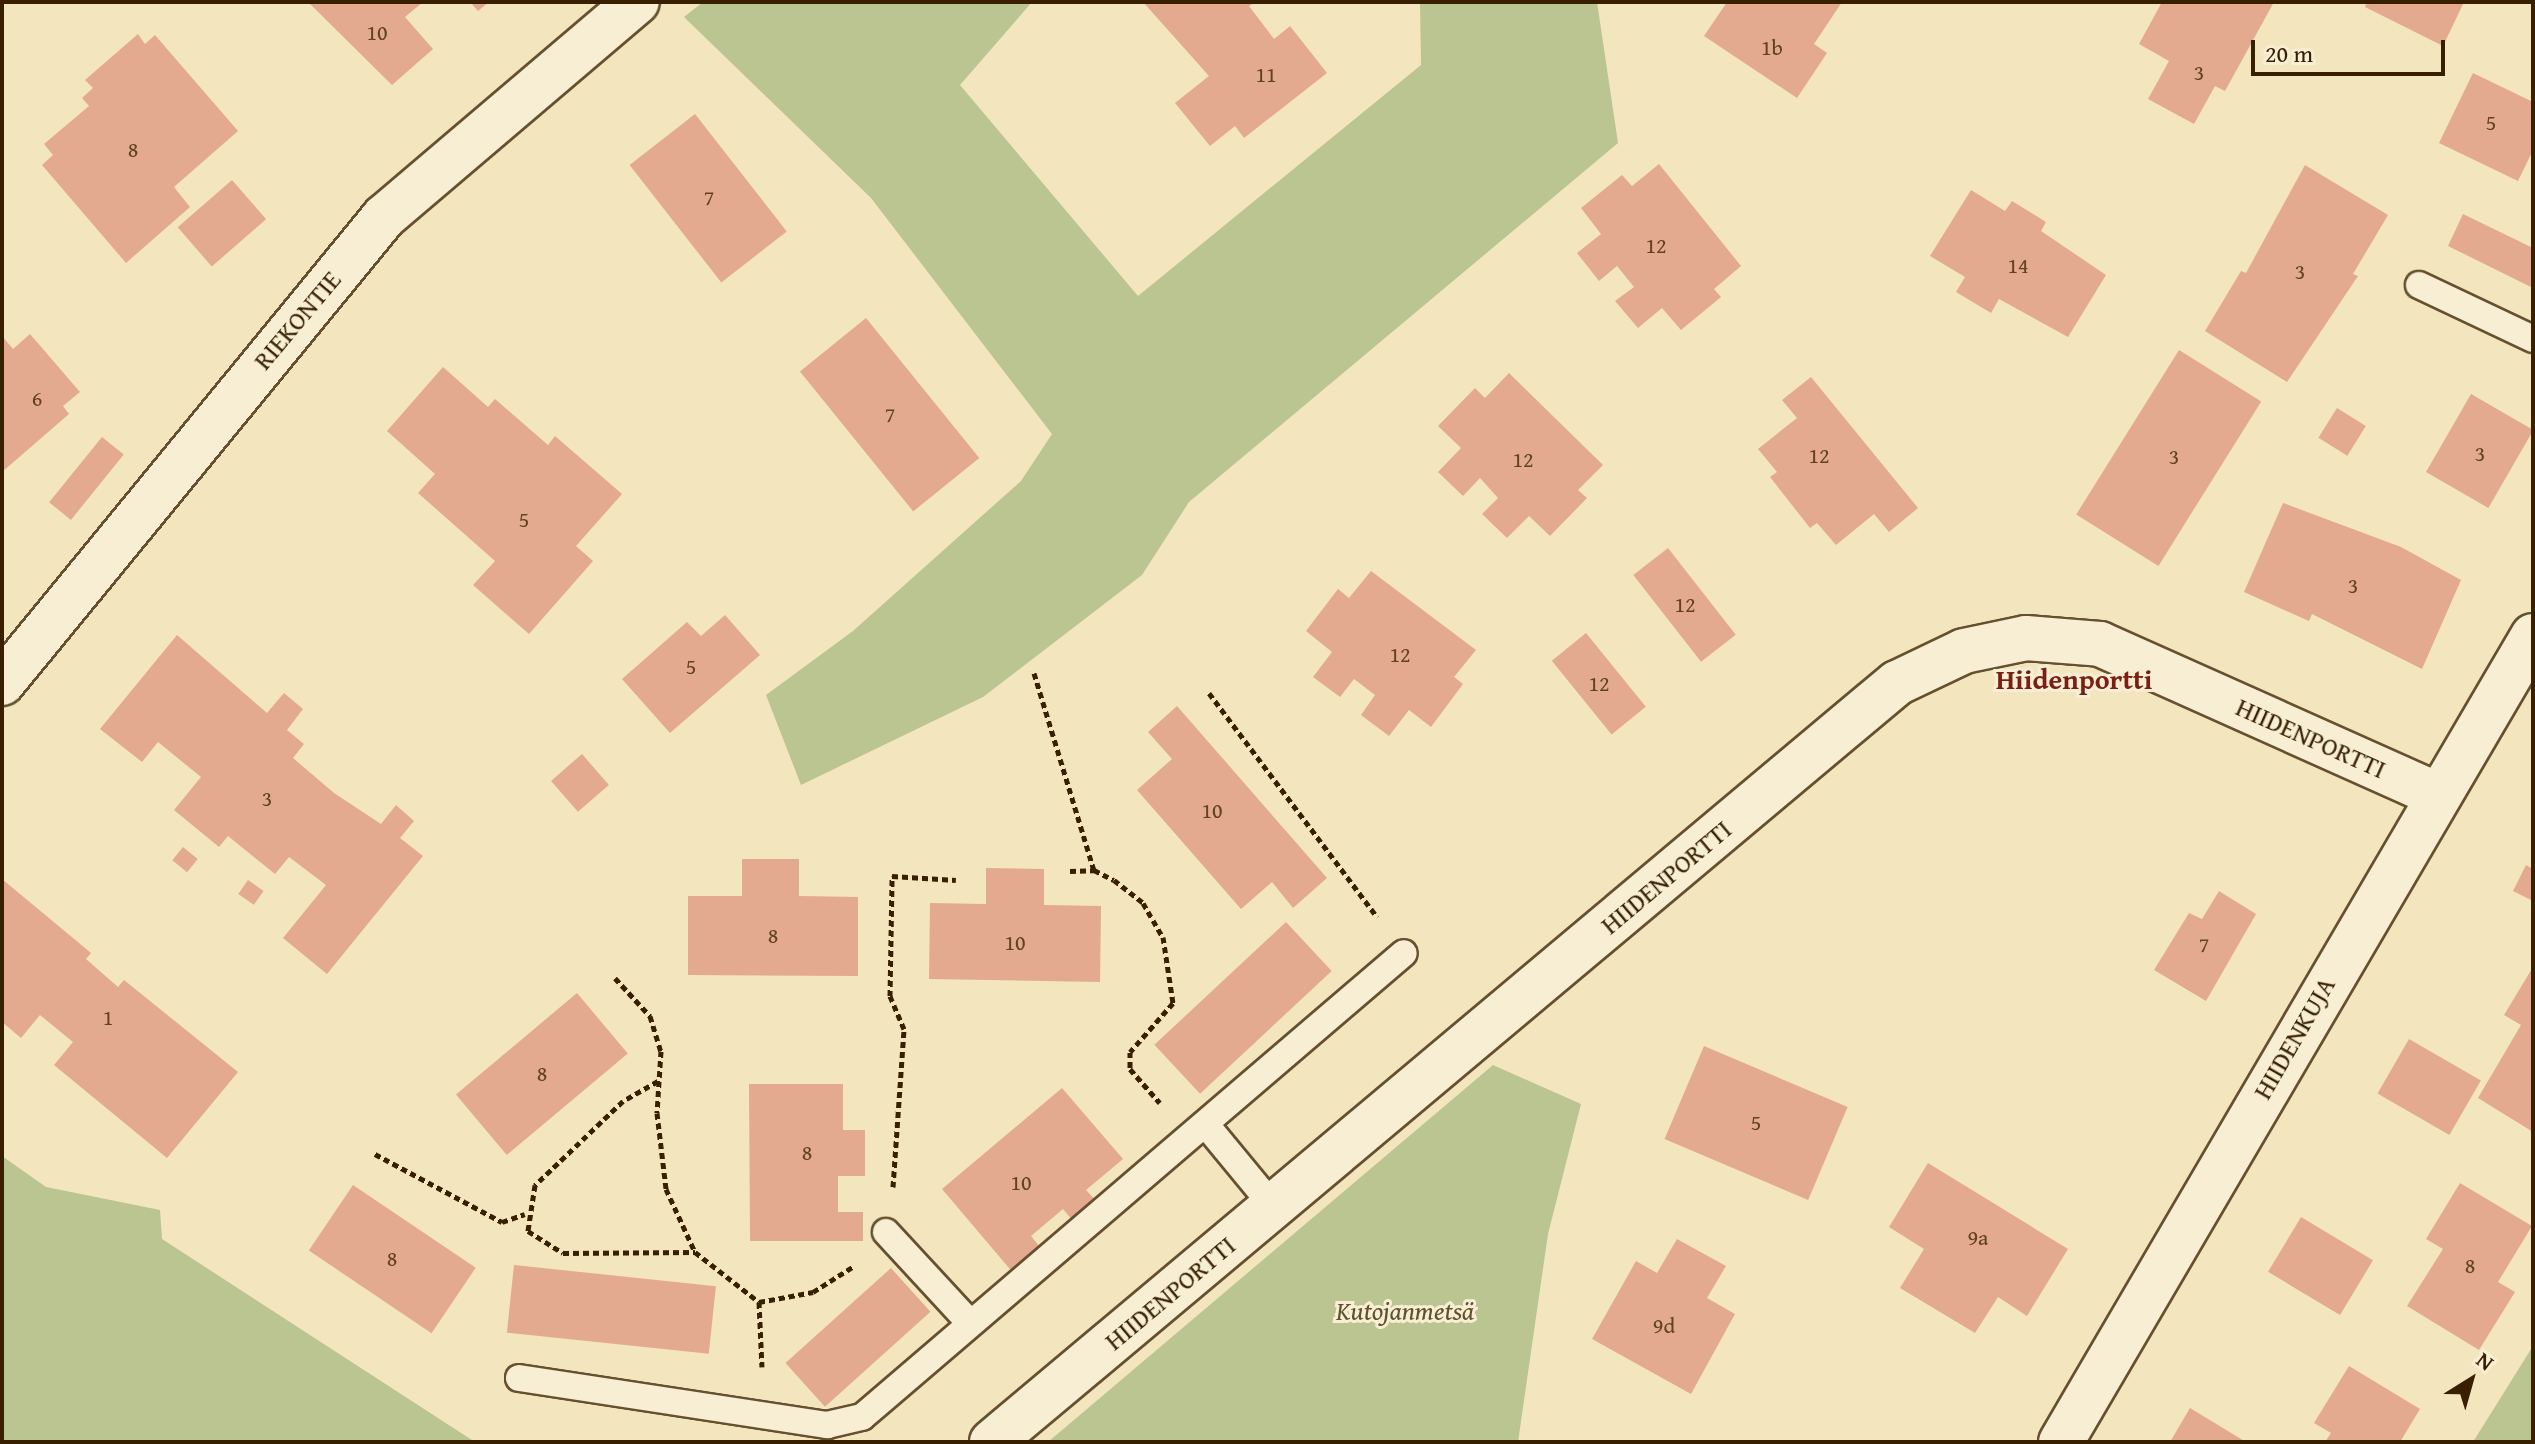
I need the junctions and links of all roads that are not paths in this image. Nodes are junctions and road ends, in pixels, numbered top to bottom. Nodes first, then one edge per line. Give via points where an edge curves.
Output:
1 (637, 2) edge
2 (2419, 285) dead end
3 (2533, 339) edge
4 (2533, 636) edge
5 (2, 683) edge
6 (2435, 794) junction
7 (1404, 953) road end
8 (1200, 1133) junction
9 (1273, 1206) junction
10 (886, 1232) road end
11 (970, 1323) junction
12 (519, 1378) dead end
13 (992, 1442) edge
14 (2061, 1442) edge

1 - 5 street, RIEKONTIE via 384,217
2 - 3 lane
4 - 6 street, HIIDENKUJA
6 - 9 street, HIIDENPORTTI via 2100,644 2026,638 1964,651 1897,683
6 - 14 street, HIIDENKUJA
7 - 8 lane
8 - 9 lane
8 - 11 lane
9 - 13 street, HIIDENPORTTI
10 - 11 lane
11 - 12 lane via 862,1417 827,1425

